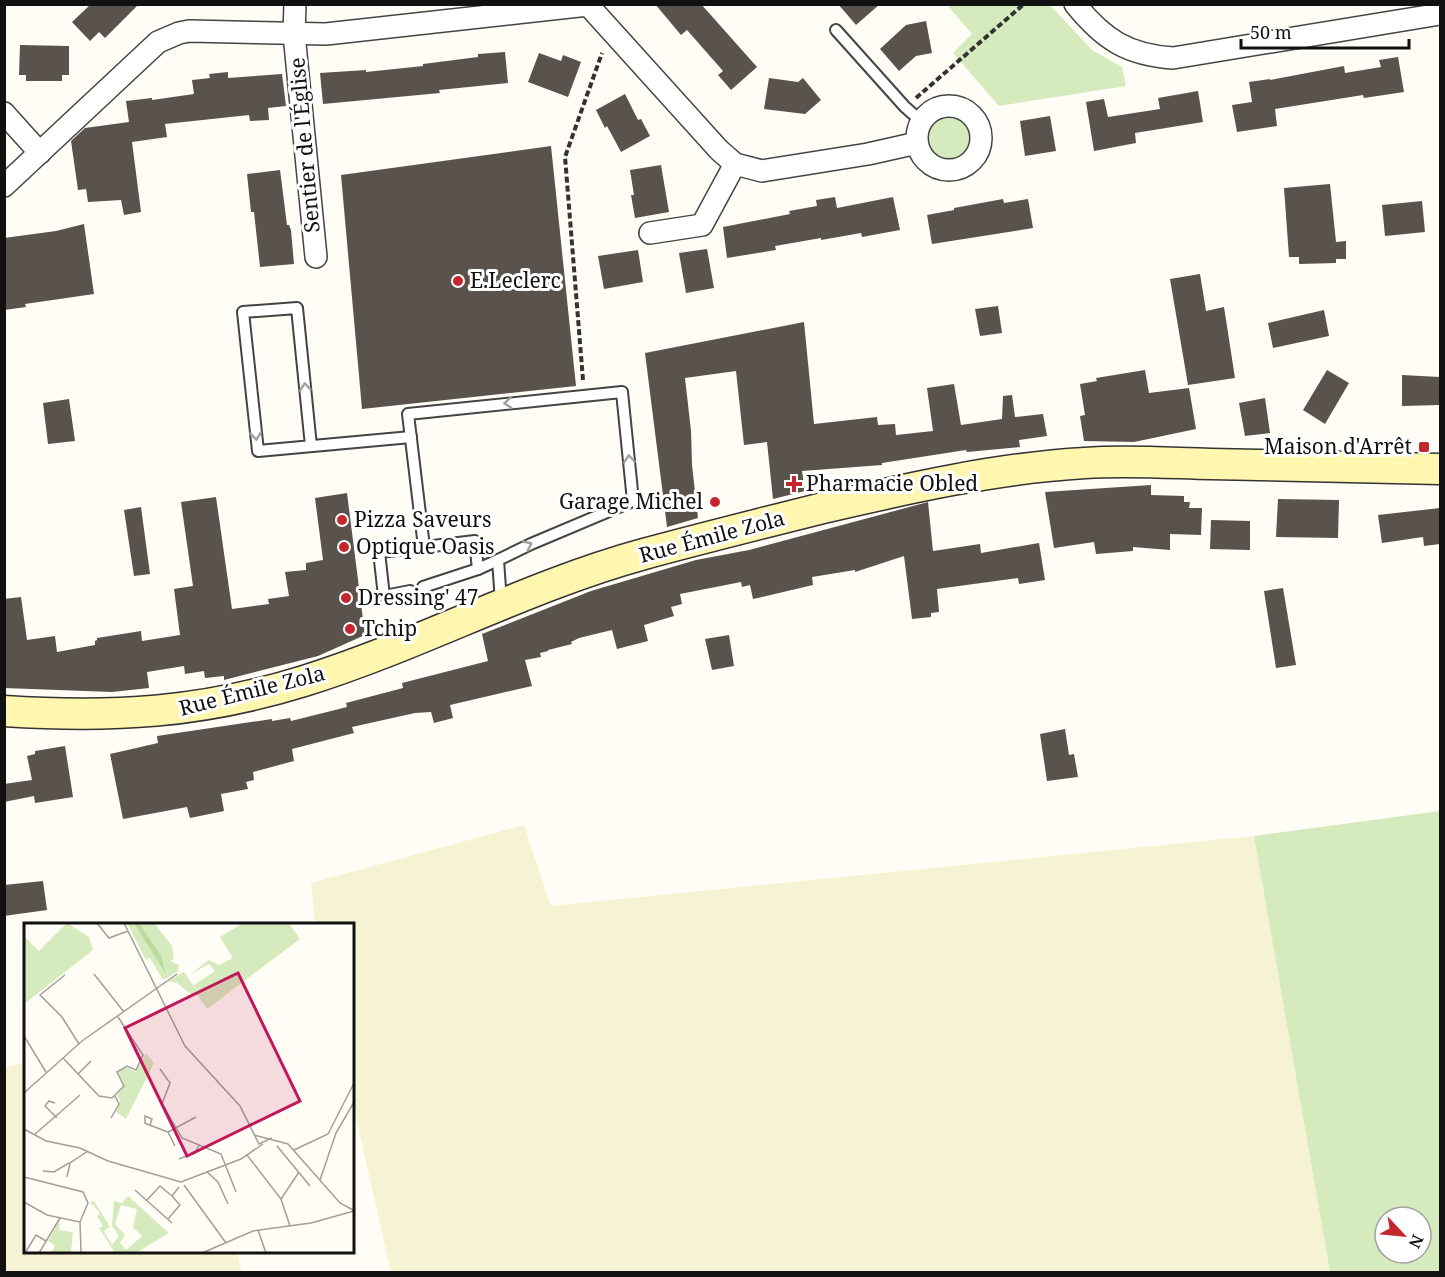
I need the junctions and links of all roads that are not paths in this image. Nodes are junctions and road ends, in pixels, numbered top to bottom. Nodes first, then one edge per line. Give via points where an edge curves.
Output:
1 (295, 4) edge
2 (1075, 4) edge
3 (588, 5) edge
4 (1440, 14) edge
5 (836, 30) dead end
6 (294, 34) junction
7 (4, 113) edge
8 (921, 121) junction
9 (917, 143) junction
10 (40, 153) junction
11 (735, 164) junction
12 (4, 186) edge
13 (650, 233) dead end
14 (315, 257) dead end
15 (411, 437) junction
16 (310, 446) junction
17 (1440, 469) edge
18 (424, 547) junction
19 (498, 560) junction
20 (478, 569) junction
21 (423, 587) dead end
22 (410, 591) dead end
23 (501, 605) junction
24 (4, 711) edge

1 - 6 street, Sentier de l'Église
2 - 4 street via 1093,26 1117,44 1146,55 1173,58
3 - 6 street, Sentier de l'Église via 345,33
3 - 11 street, Sentier de l'Église
5 - 8 lane
6 - 10 street, Sentier de l'Église via 189,31 168,37 158,42
6 - 14 street, Sentier de l'Église
7 - 10 street
8 - 9 street
8 - 9 street via 938,107 960,108 977,122 980,144 969,163 948,170 927,162
9 - 11 street via 762,171
10 - 12 street, Sentier de l'Église
11 - 13 street via 702,225
15 - 16 lane
15 - 18 lane
19 -> 15 lane via 633,501 622,392 408,414
16 -> 16 lane via 297,308 243,312 258,451
17 - 23 main road, Rue Émile Zola via 1112,462 1016,470 894,491 641,555 584,572
18 - 20 lane via 475,541
18 - 22 lane via 379,552 384,596
19 - 20 lane
19 - 23 lane
20 - 21 lane
23 - 24 main road, Rue Émile Zola via 335,671 237,699 146,713

